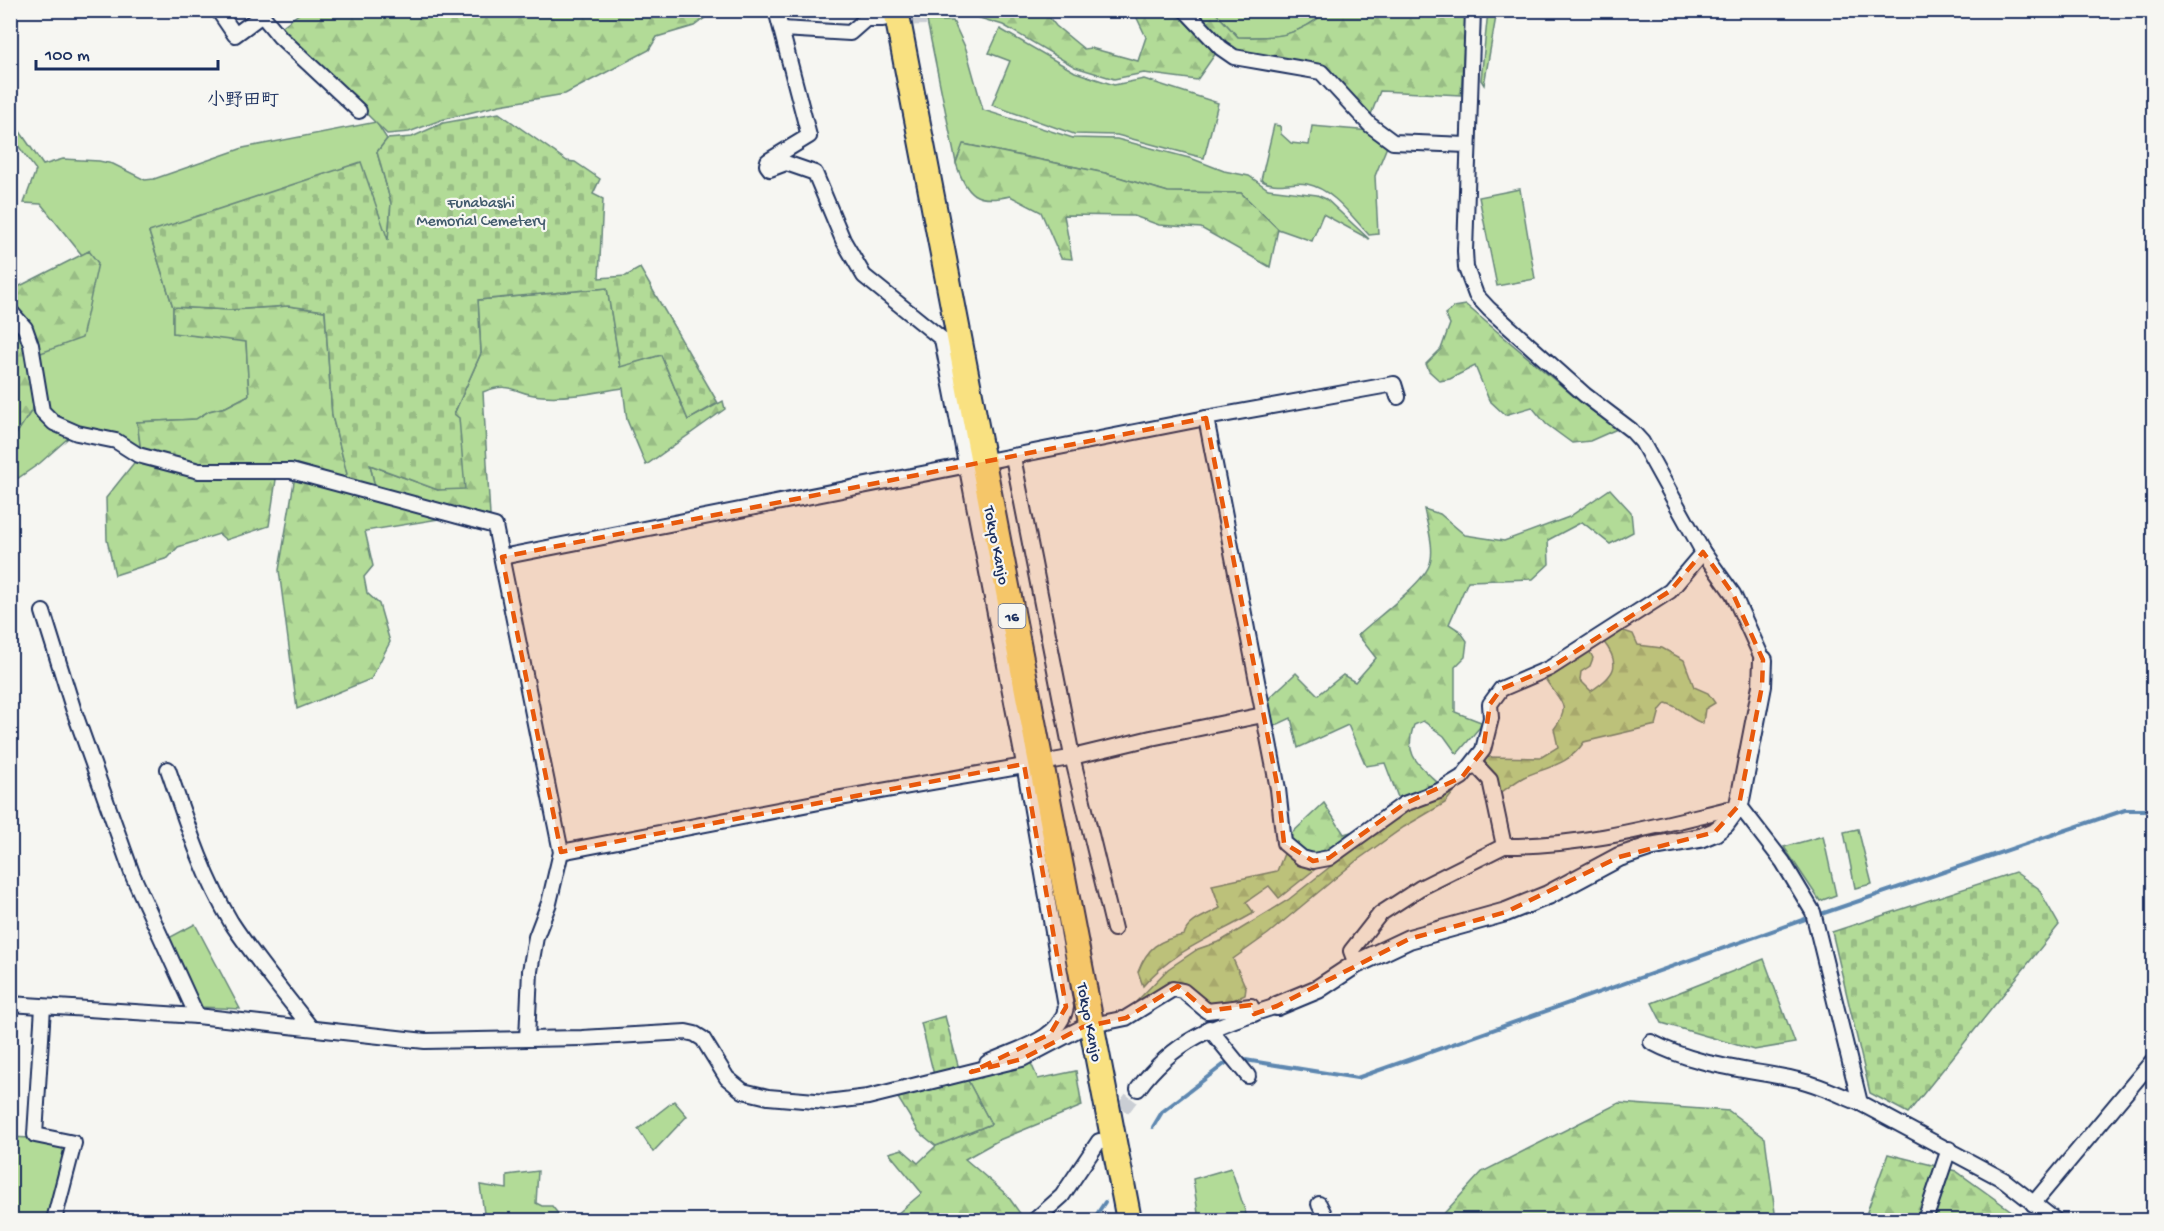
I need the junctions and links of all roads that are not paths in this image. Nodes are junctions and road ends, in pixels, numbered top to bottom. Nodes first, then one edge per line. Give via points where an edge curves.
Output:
1 (218, 10) edge
2 (776, 10) edge
3 (913, 10) edge
4 (1185, 10) edge
5 (1473, 10) edge
6 (890, 15) edge
7 (782, 29) junction
8 (359, 111) dead end
9 (1467, 145) junction
10 (10, 311) edge
11 (1398, 397) dead end
12 (1206, 418) junction
13 (990, 462) junction
14 (1703, 552) junction
15 (502, 557) junction
16 (43, 612) dead end
17 (1763, 660) joint
18 (1263, 716) junction
19 (1048, 761) junction
20 (1474, 763) junction
21 (168, 769) dead end
22 (1733, 807) junction
23 (1629, 834) junction
24 (1504, 846) junction
25 (561, 852) junction
26 (1631, 853) junction
27 (1114, 929) dead end
28 (1356, 964) junction
29 (10, 1004) edge
30 (43, 1006) junction
31 (1277, 1006) joint
32 (1254, 1014) junction
33 (197, 1016) junction
34 (1100, 1024) junction
35 (311, 1028) junction
36 (1209, 1028) junction
37 (527, 1040) junction
38 (1651, 1042) dead end
39 (2154, 1059) edge
40 (1244, 1070) dead end
41 (971, 1072) junction
42 (1138, 1089) tunnel mouth
43 (1860, 1103) junction
44 (1099, 1141) dead end
45 (1948, 1149) junction
46 (1319, 1204) dead end
47 (2033, 1204) junction
48 (54, 1221) edge
49 (1035, 1221) edge
50 (1129, 1221) edge
51 (1146, 1221) edge
52 (1327, 1221) edge
53 (1925, 1221) edge
54 (2055, 1221) edge

1 - 8 street via 235,35 262,15
2 - 7 street
3 - 13 highway, Tokyo Kanjo / 16
4 - 9 street via 1234,57 1321,72 1370,125 1393,142
5 - 9 street
6 - 7 street via 866,19 850,33
6 - 13 highway, Tokyo Kanjo / 16
7 - 13 street via 808,136 767,165 770,169 786,163 815,173 843,240 864,276 942,339
9 - 14 street via 1466,268 1476,295 1642,442
10 - 15 street via 25,328 39,402 54,423 77,433 116,441 138,455 199,471 291,471 495,526
11 - 12 street via 1394,384
12 - 13 street
12 - 18 street
13 - 15 street
13 - 19 highway, Tokyo Kanjo / 16
13 - 19 street
14 - 17 street via 1733,594
14 - 20 street via 1670,591 1550,668 1501,689 1490,704 1486,739
15 - 25 street
16 - 33 street via 133,876
17 - 22 street via 1762,686
18 - 19 street
18 - 20 street via 1284,843 1302,858 1313,861 1329,858 1404,804 1462,777
19 - 25 street
19 - 27 street
19 - 34 highway, Tokyo Kanjo / 16
19 - 41 street via 1066,1006 1050,1034
20 - 24 street via 1491,780
21 - 35 street via 215,893 249,950
22 - 23 street
22 - 26 street via 1725,824 1715,832
22 - 43 street via 1783,862 1814,912
23 - 24 street via 1572,843
23 - 26 street
24 - 28 street via 1420,888 1380,914 1351,951
25 - 37 street via 534,948
26 - 28 street via 1506,912 1409,939
28 - 31 street via 1318,989
29 - 30 street
30 - 33 street
30 - 48 street via 35,1135 74,1143
31 - 32 street
32 - 34 street via 1251,1006 1207,1011 1177,988 1126,1018
32 - 36 street
33 - 35 street
34 - 41 street via 1083,1027 1023,1059
34 - 50 highway, Tokyo Kanjo / 16
34 - 51 highway, Tokyo Kanjo / 16
35 - 37 street via 425,1041
36 - 40 street
36 - 42 street via 1153,1068
37 - 41 street via 695,1034 703,1039 727,1078 743,1091 827,1102 868,1097
38 - 43 street via 1709,1064 1798,1079
39 - 47 street
43 - 45 street
44 - 49 street via 1062,1196
45 - 47 street via 2004,1180
45 - 53 street
46 - 52 street
47 - 54 street

